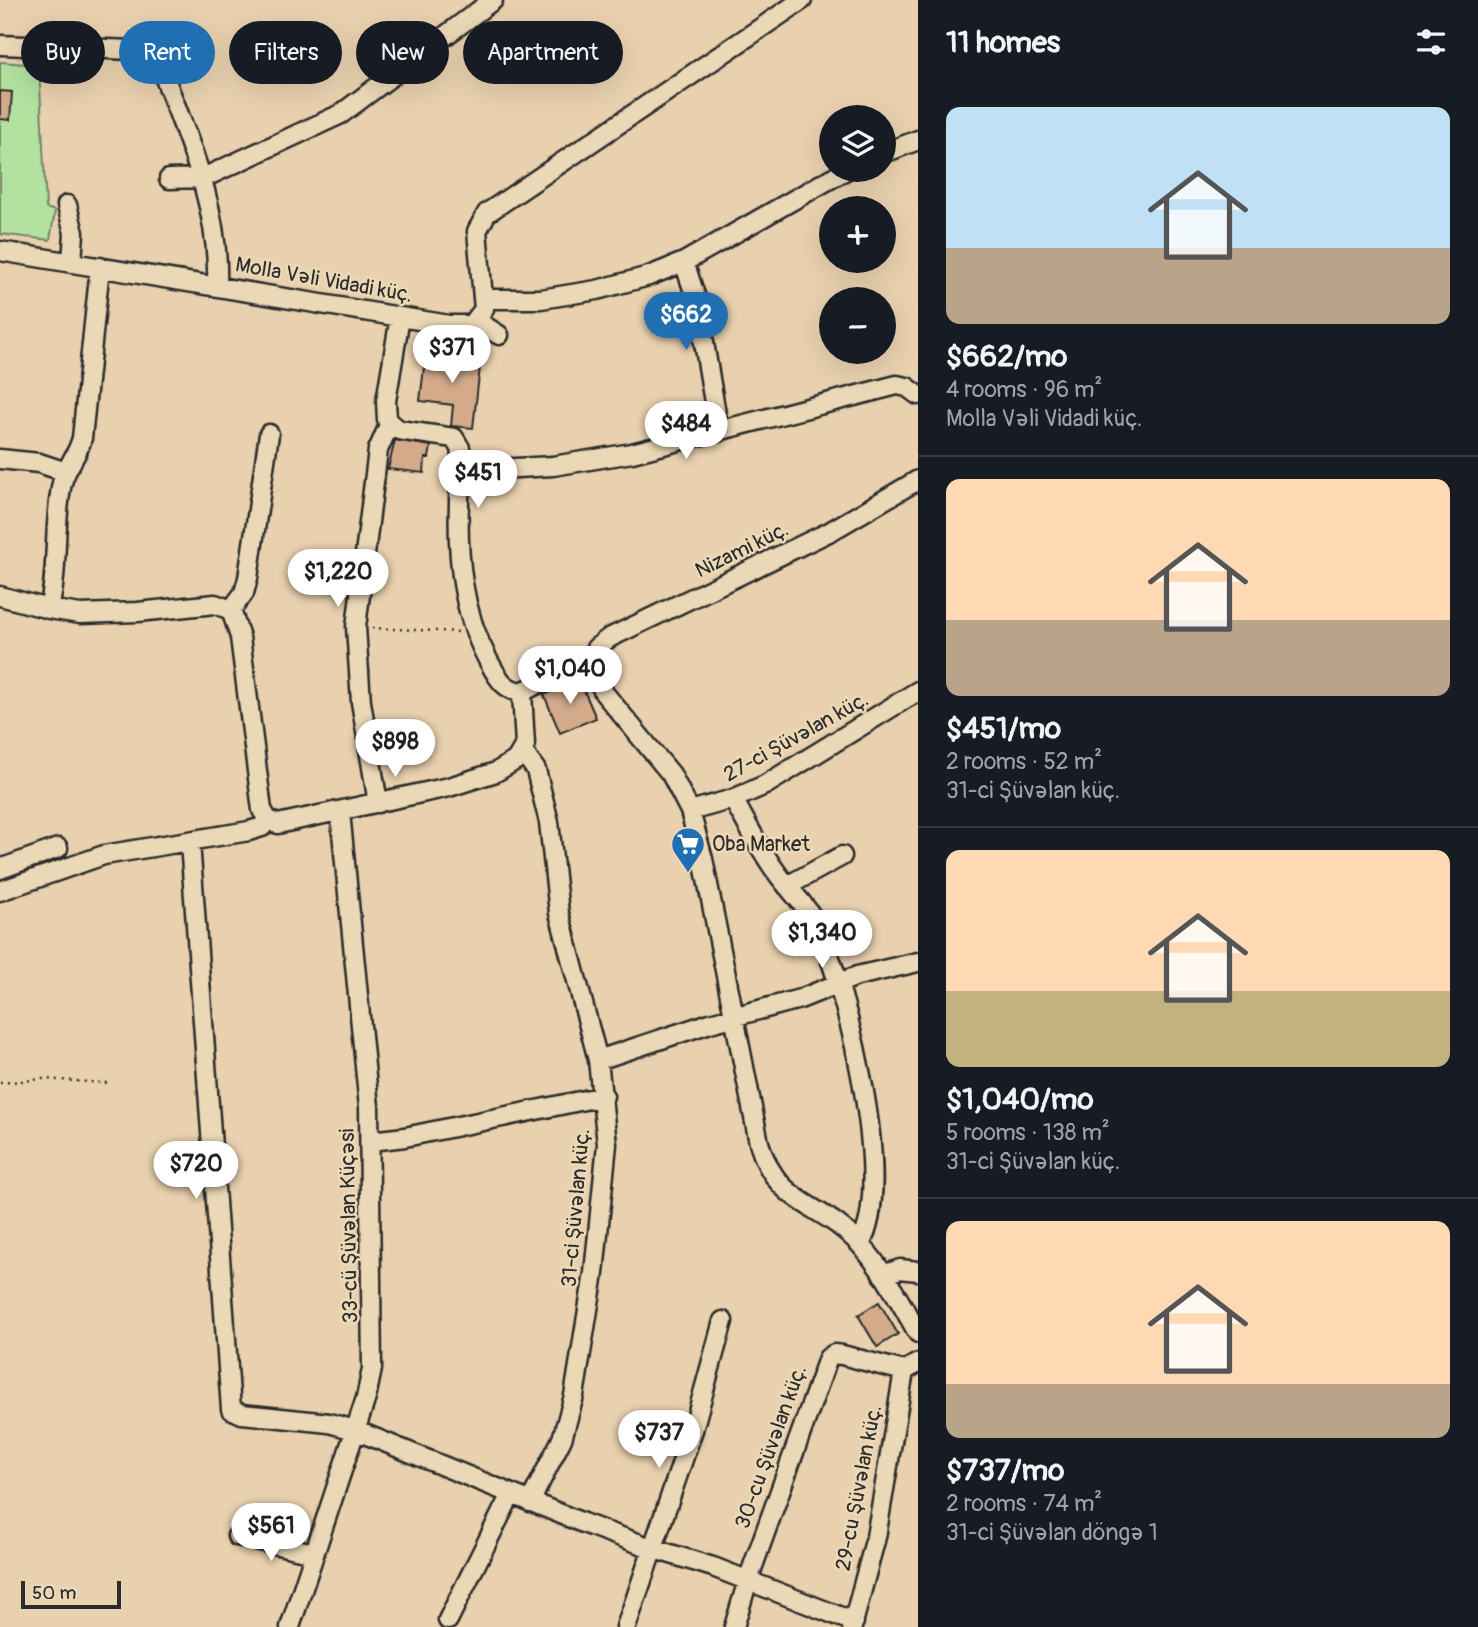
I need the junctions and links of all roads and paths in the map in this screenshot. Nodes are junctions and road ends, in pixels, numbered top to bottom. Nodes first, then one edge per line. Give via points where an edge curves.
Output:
1 (493, 0) edge
2 (802, 0) edge
3 (0, 45) edge
4 (918, 140) edge
5 (896, 148) edge
6 (169, 178) dead end
7 (203, 178) junction
8 (825, 182) edge
9 (67, 205) dead end
10 (0, 251) edge
11 (72, 262) junction
12 (684, 262) junction
13 (100, 267) junction
14 (217, 285) junction
15 (485, 299) junction
16 (400, 317) junction
17 (477, 321) junction
18 (499, 335) dead end
19 (918, 395) edge
20 (389, 425) junction
21 (719, 432) junction
22 (269, 434) dead end
23 (0, 459) edge
24 (460, 471) junction
25 (66, 472) junction
26 (918, 480) edge
27 (0, 596) edge
28 (49, 609) junction
29 (231, 610) junction
30 (356, 627) junction
31 (473, 628) junction
32 (591, 661) junction
33 (918, 691) edge
34 (522, 692) junction
35 (523, 752) junction
36 (733, 799) junction
37 (378, 803) junction
38 (690, 811) junction
39 (340, 812) junction
40 (268, 820) junction
41 (190, 842) junction
42 (58, 848) dead end
43 (842, 856) dead end
44 (0, 869) edge
45 (787, 886) junction
46 (0, 891) edge
47 (918, 962) edge
48 (838, 984) junction
49 (733, 1016) junction
50 (598, 1060) junction
51 (0, 1083) edge
52 (107, 1083) dead end
53 (604, 1096) junction
54 (371, 1141) junction
55 (860, 1244) junction
56 (918, 1271) edge
57 (883, 1275) junction
58 (723, 1321) dead end
59 (918, 1333) edge
60 (911, 1367) edge
61 (355, 1430) junction
62 (511, 1494) junction
63 (530, 1502) junction
64 (237, 1536) dead end
65 (651, 1548) junction
66 (313, 1553) junction
67 (748, 1580) junction
68 (449, 1620) dead end
69 (853, 1625) edge
70 (290, 1627) edge
71 (626, 1627) edge
72 (734, 1627) edge

1 - 7 street via 341,114
2 - 15 street via 487,213 477,231
3 - 7 street via 134,50 153,57
4 - 5 street
6 - 7 street
7 - 14 street via 216,239
8 - 12 street
9 - 11 street via 74,233
10 - 11 street, Molla Vəli Vidadi küç.
11 - 13 street, Molla Vəli Vidadi küç.
12 - 15 street via 597,290 532,300
12 - 21 street via 697,302
13 - 14 street, Molla Vəli Vidadi küç.
13 - 25 street via 82,438
14 - 16 street, Molla Vəli Vidadi küç.
15 - 17 street
16 - 17 street, Molla Vəli Vidadi küç. via 459,327
16 - 20 street via 386,401
17 - 18 street
19 - 21 street via 897,385
20 - 24 street via 454,438 460,448
20 - 30 street via 378,450
21 - 24 street via 553,466
22 - 29 street via 248,578 244,593
23 - 25 street via 39,463
24 - 31 street via 460,565
25 - 28 street
26 - 32 street, Nizami küç. via 831,531 609,638 596,648
27 - 28 street
28 - 29 street via 100,614 215,604
29 - 40 street via 240,637 261,803
30 - 31 path via 452,633
30 - 37 street via 361,702
31 - 34 street via 501,682
32 - 34 street
32 - 38 street via 604,693 671,774
33 - 36 street, 27-ci Şüvəlan küç. via 772,781
34 - 35 street
35 - 37 street via 496,772
35 - 50 street, 31-ci Şüvəlan küç. via 536,770 549,822 564,934
36 - 38 street, 27-ci Şüvəlan küç.
36 - 45 street
37 - 39 street
38 - 49 street
39 - 40 street via 286,824
39 - 54 street, 33-cü Şüvəlan Küçəsi
40 - 41 street via 249,831
41 - 46 street via 104,855
41 - 61 street via 231,1409
42 - 44 street
43 - 45 street
45 - 48 street via 814,920
47 - 48 street
48 - 49 street
48 - 55 street via 855,1047 870,1143 872,1203 869,1227
49 - 50 street
49 - 55 street via 768,1171 783,1190 832,1220
50 - 53 street, 31-ci Şüvəlan küç.
51 - 52 path via 43,1079
53 - 54 street
53 - 63 street, 31-ci Şüvəlan küç. via 606,1172 574,1396 562,1438
54 - 61 street, 33-cü Şüvəlan Küçəsi via 372,1368
55 - 57 street
56 - 57 street via 900,1269
57 - 59 street
58 - 65 street via 693,1430
60 - 67 street, 30-cu Şüvəlan küç. via 834,1354 828,1358
60 - 69 street, 29-cu Şüvəlan küç.
61 - 62 street
61 - 66 street, 33-cü Şüvəlan Küçəsi
62 - 63 street
62 - 68 street
63 - 65 street
64 - 66 street
65 - 67 street
65 - 71 street
66 - 70 street, 33-cü Şüvəlan Küçəsi
67 - 69 street
67 - 72 street, 30-cu Şüvəlan küç.

